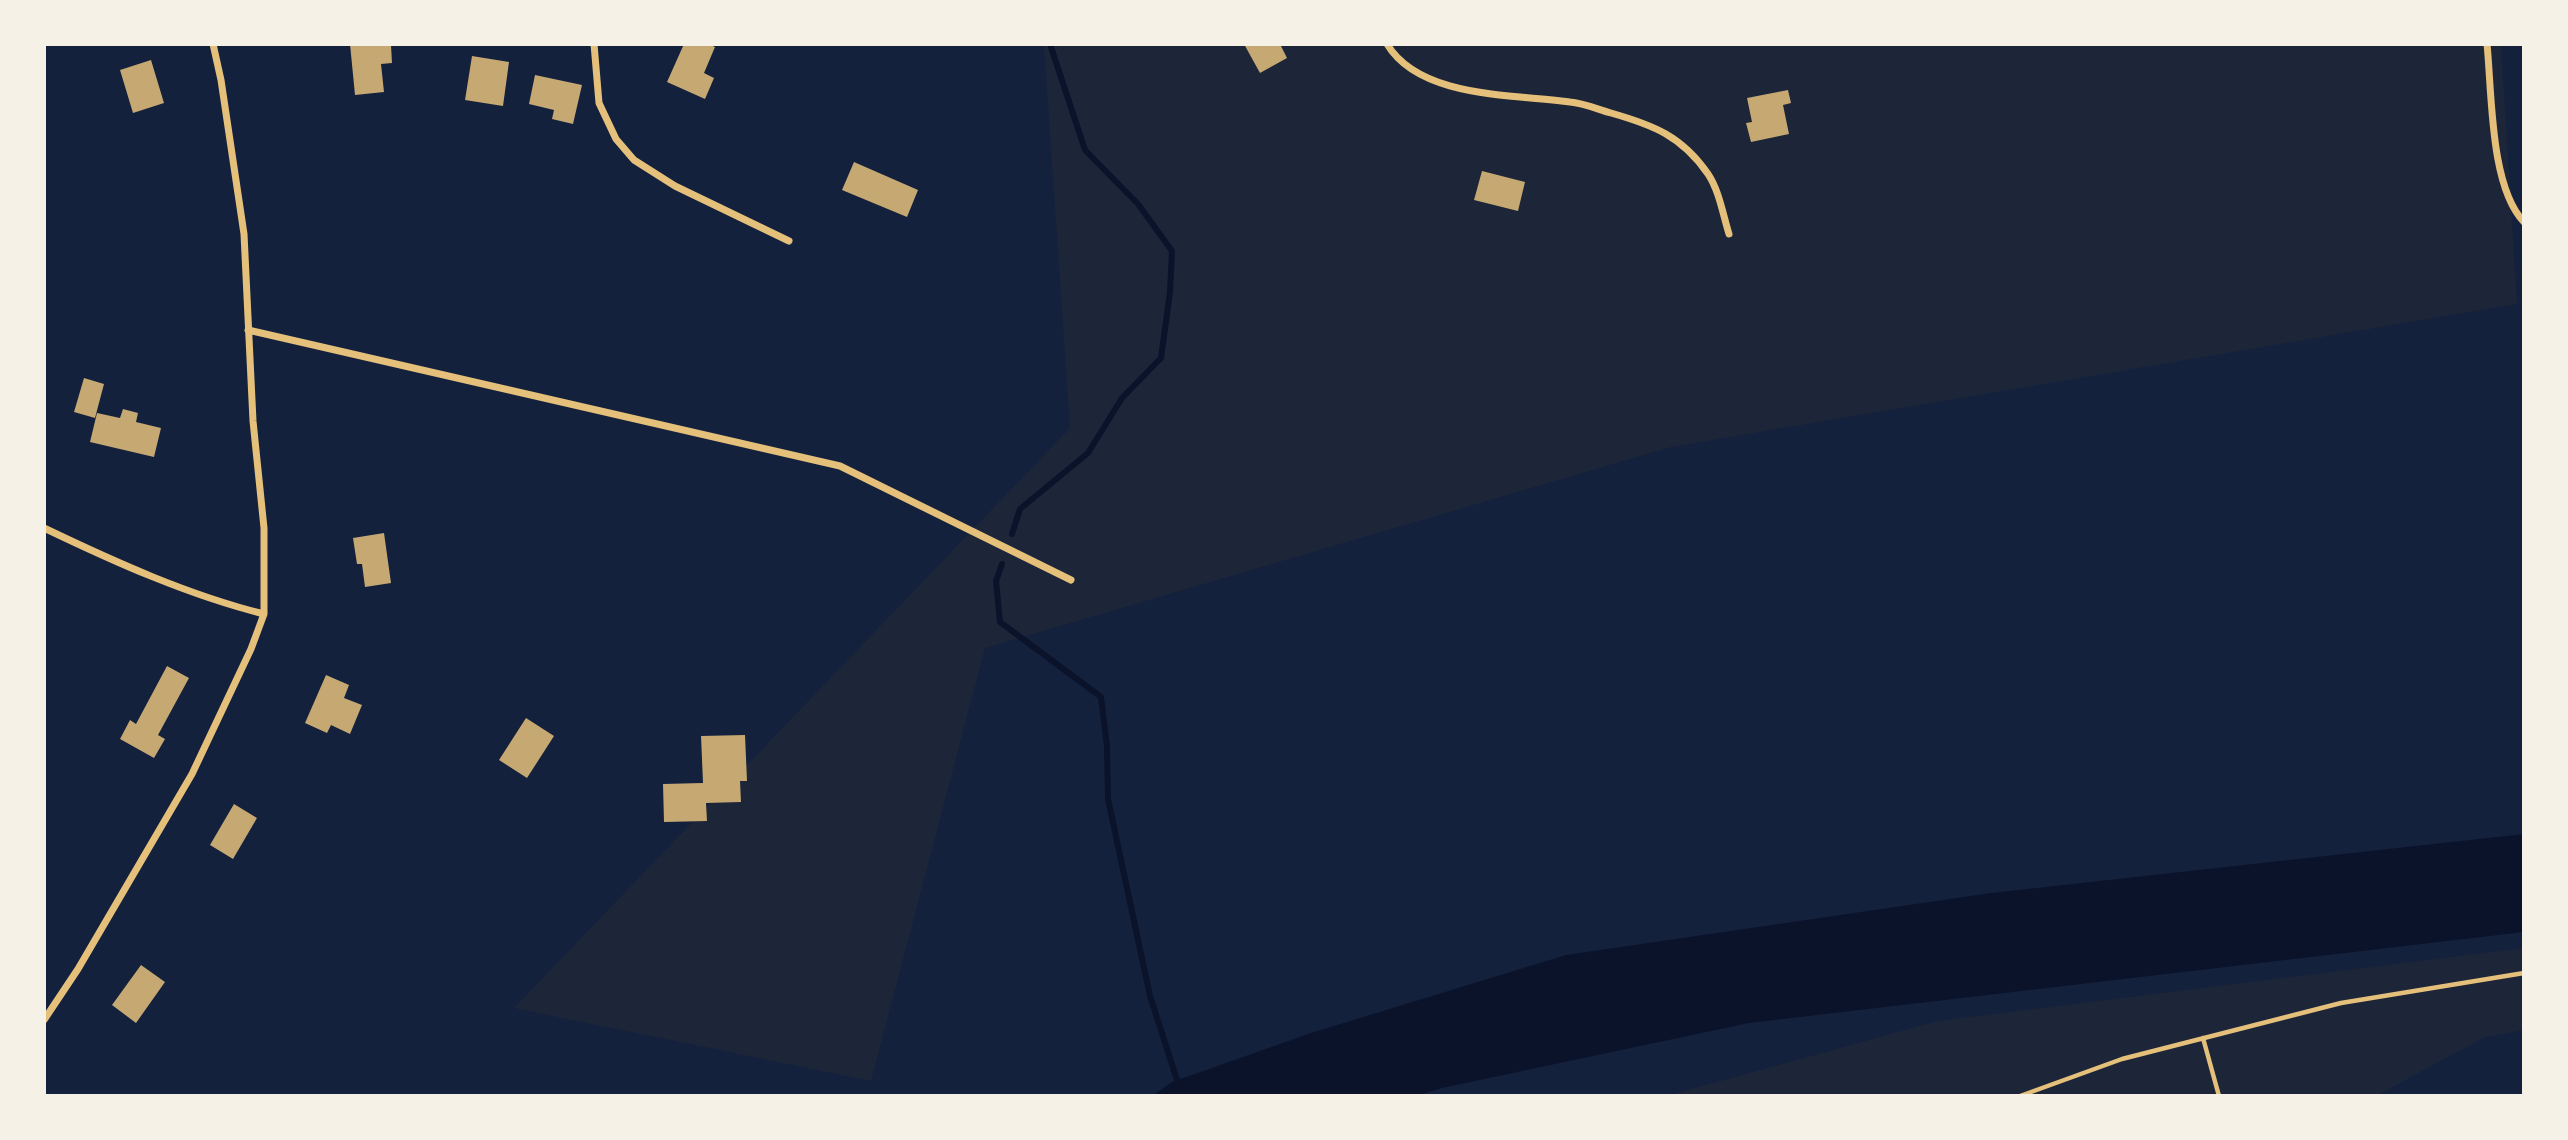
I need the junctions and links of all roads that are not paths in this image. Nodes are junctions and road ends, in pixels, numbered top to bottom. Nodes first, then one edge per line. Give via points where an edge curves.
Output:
1 (213, 44) edge
2 (594, 44) edge
3 (1387, 44) edge
4 (2487, 44) edge
5 (2524, 222) edge
6 (1729, 234) dead end
7 (789, 241) dead end
8 (248, 330) junction
9 (44, 528) edge
10 (1071, 580) dead end
11 (264, 614) junction
12 (2524, 973) edge
13 (44, 1020) edge
14 (2203, 1038) junction
15 (2020, 1096) edge
16 (2219, 1096) edge

1 - 8 street via 244,234
2 - 7 street via 599,103 634,160 674,186
3 - 6 street via 1412,68 1472,92 1573,102 1660,129 1687,148 1710,176
4 - 5 street via 2503,184
8 - 10 street via 840,466
8 - 11 street via 264,528
9 - 11 street via 115,562 227,605
11 - 13 street via 192,775
12 - 14 lane via 2341,1003
14 - 15 lane via 2122,1059
14 - 16 lane

